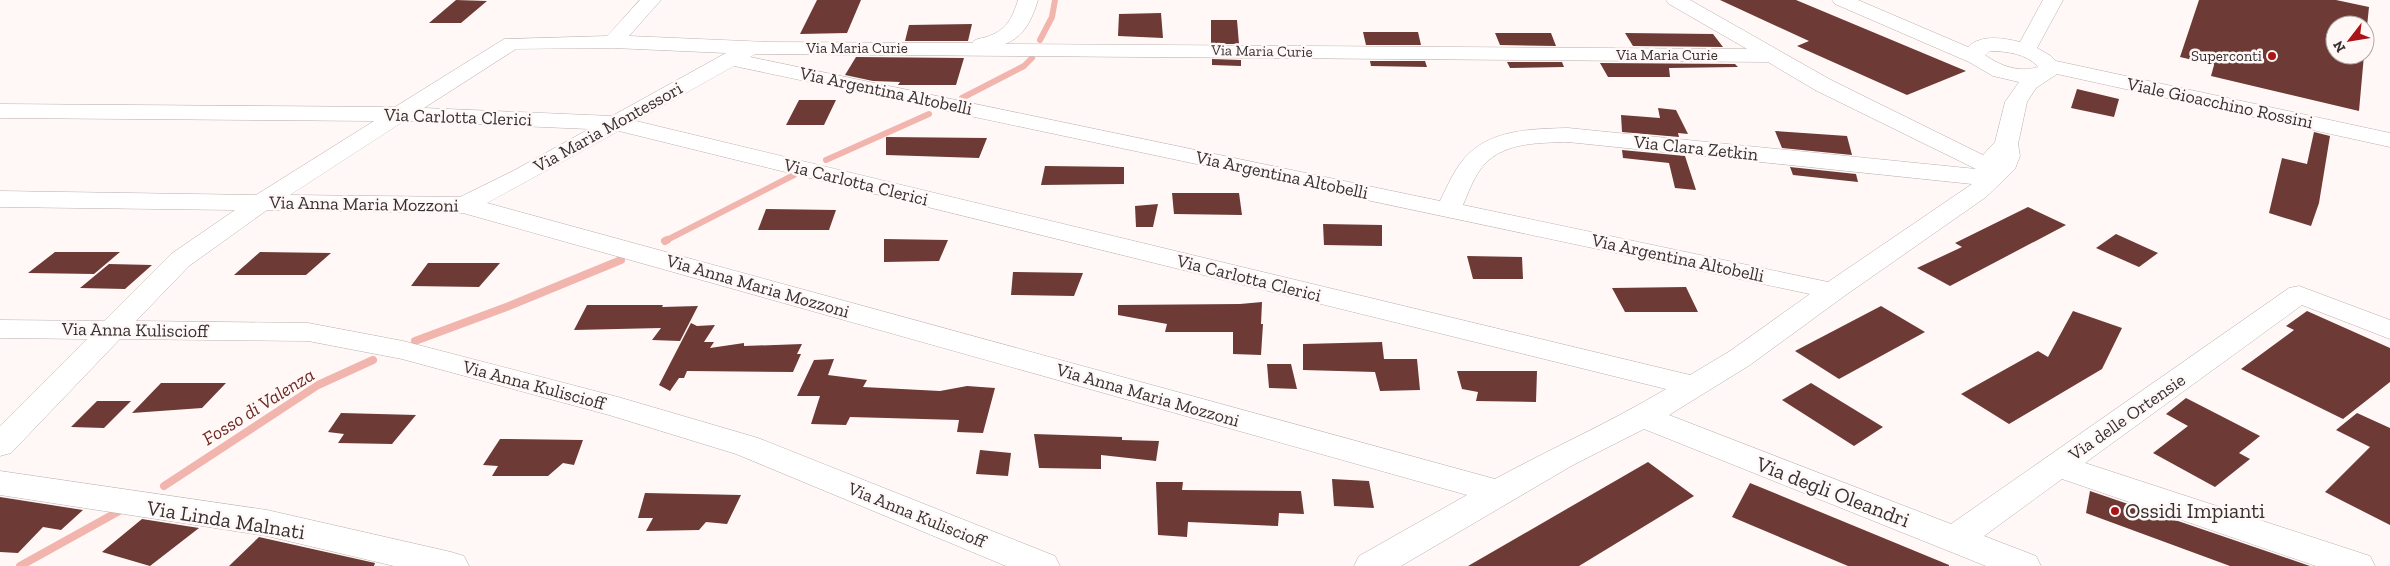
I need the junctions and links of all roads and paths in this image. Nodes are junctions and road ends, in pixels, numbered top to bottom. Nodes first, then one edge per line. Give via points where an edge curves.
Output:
1 (651, 0) edge
2 (1028, 0) edge
3 (1676, 0) edge
4 (1842, 0) edge
5 (2053, 0) edge
6 (613, 42) junction
7 (964, 48) junction
8 (2026, 50) junction
9 (1983, 52) junction
10 (740, 53) junction
11 (1774, 56) junction
12 (1995, 69) junction
13 (2046, 70) junction
14 (2016, 102) junction
15 (0, 111) edge
16 (398, 114) junction
17 (615, 123) junction
18 (2390, 140) edge
19 (1981, 178) junction
20 (0, 199) edge
21 (262, 202) junction
22 (464, 205) junction
23 (1448, 210) junction
24 (1833, 291) junction
25 (0, 329) edge
26 (112, 330) junction
27 (2390, 330) edge
28 (1694, 386) junction
29 (1643, 417) junction
30 (0, 445) edge
31 (2058, 466) junction
32 (0, 483) edge
33 (1499, 492) junction
34 (1955, 539) junction
35 (451, 566) edge
36 (1042, 566) edge
37 (1372, 566) edge
38 (2023, 566) edge
39 (2357, 566) edge

1 - 6 street
2 - 7 street via 1014,32
3 - 11 street, Via Maria Curie
4 - 9 street
5 - 8 street
6 - 10 street
6 - 16 street via 511,43
7 - 10 street, Via Maria Curie
7 - 11 street, Via Maria Curie
8 - 9 street
8 - 13 street via 2042,58
9 - 12 street
10 - 17 street, Via Maria Montessori
10 - 23 street, Via Argentina Altobelli
11 - 19 street, Via Maria Curie
12 - 13 street via 2020,75
12 - 14 street via 2008,83
13 - 14 street via 2028,84
13 - 18 street, Viale Gioacchino Rossini
14 - 19 street via 2003,169
15 - 16 street, Via Carlotta Clerici
16 - 17 street, Via Carlotta Clerici
16 - 21 street
17 - 22 street, Via Maria Montessori
17 - 28 street, Via Carlotta Clerici
19 - 23 street, Via Clara Zetkin via 1568,135 1533,136 1492,147 1478,157 1470,165
19 - 24 street
20 - 21 street, Via Anna Maria Mozzoni
21 - 22 street, Via Anna Maria Mozzoni
21 - 26 street via 180,260
22 - 33 street, Via Anna Maria Mozzoni
23 - 24 street, Via Argentina Altobelli
24 - 28 street via 1740,358
25 - 26 street, Via Anna Kuliscioff
26 - 30 street
26 - 36 street, Via Anna Kuliscioff via 308,332 403,350 618,407 747,446
27 - 31 street, Via delle Ortensie via 2299,294
28 - 29 street
29 - 33 street
29 - 34 street, Via degli Oleandri
31 - 34 street, Via delle Ortensie
31 - 39 street
32 - 35 street, Via Linda Malnati via 267,523
33 - 37 street
34 - 38 street, Via degli Oleandri

